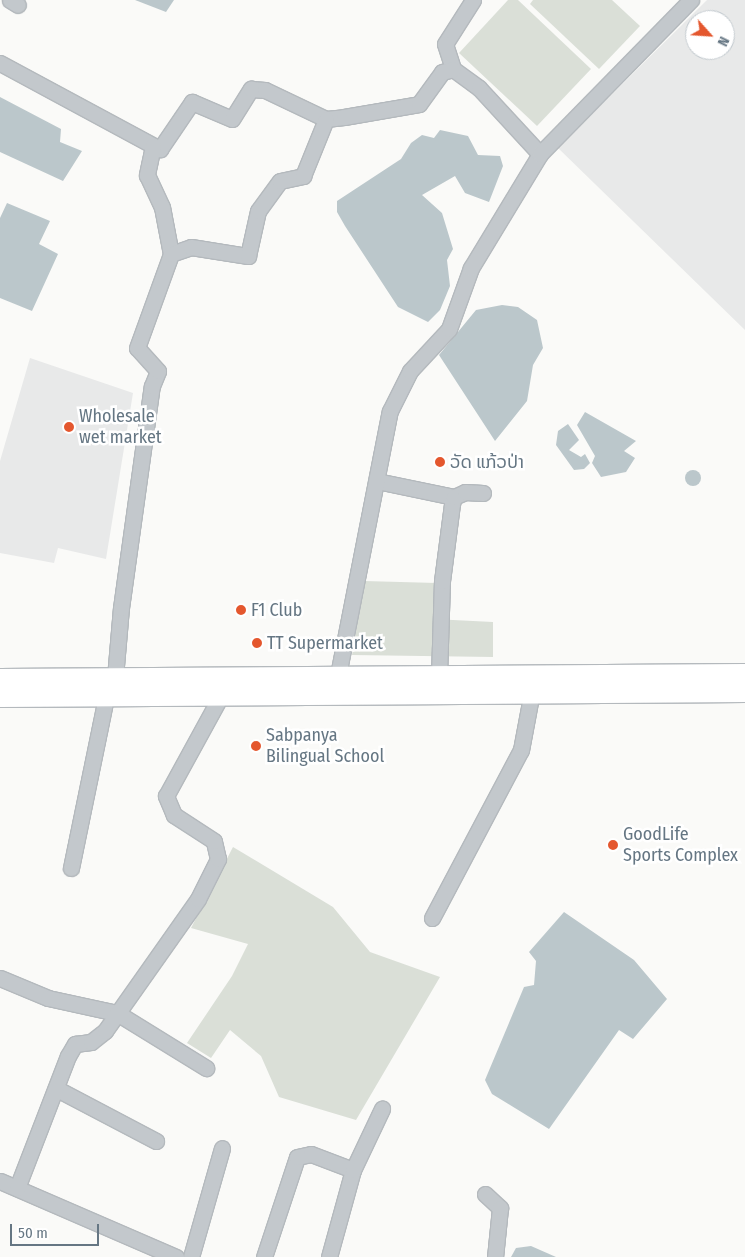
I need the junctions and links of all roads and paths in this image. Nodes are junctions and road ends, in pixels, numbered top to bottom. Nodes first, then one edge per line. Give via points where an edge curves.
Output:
1 (473, 0) edge
2 (691, 0) edge
3 (0, 63) edge
4 (452, 69) junction
5 (326, 119) junction
6 (153, 146) junction
7 (540, 154) junction
8 (171, 254) junction
9 (377, 481) junction
10 (483, 493) dead end
11 (454, 497) junction
12 (338, 675) junction
13 (745, 675) edge
14 (439, 676) junction
15 (0, 680) edge
16 (112, 688) junction
17 (532, 691) junction
18 (745, 691) edge
19 (223, 692) junction
20 (0, 696) edge
21 (71, 868) dead end
22 (432, 918) dead end
23 (0, 978) edge
24 (117, 1013) junction
25 (206, 1068) dead end
26 (57, 1089) junction
27 (382, 1109) dead end
28 (156, 1141) dead end
29 (222, 1148) dead end
30 (353, 1170) junction
31 (0, 1181) edge
32 (17, 1188) junction
33 (485, 1194) dead end
34 (176, 1257) edge
35 (191, 1257) edge
36 (264, 1257) edge
37 (330, 1257) edge
38 (495, 1257) edge

1 - 4 street via 445,44
2 - 7 street
3 - 6 street
4 - 5 street via 442,72 419,104
4 - 7 street via 479,88
5 - 6 street via 285,97 250,89 232,118 192,102 167,144 160,149
5 - 8 street via 303,176 280,181 258,210 248,256 191,247
6 - 8 street via 147,175 162,207
7 - 9 street via 471,268 449,329 410,371 390,412
8 - 16 street via 137,348 158,371 152,386
9 - 11 street
9 - 12 street
10 - 11 street via 464,492
11 - 14 street via 442,582
12 - 14 highway
12 - 16 highway
13 - 14 highway
15 - 16 highway
16 - 19 highway
16 - 20 highway
16 - 21 street
17 - 18 highway
17 - 19 highway
17 - 22 street via 521,750
19 - 24 street via 166,796 174,815 214,841 218,859 198,899
23 - 24 street via 48,998
24 - 25 street
24 - 26 street via 98,1039 75,1044
26 - 28 street
26 - 32 street
27 - 30 street
29 - 35 street
30 - 36 street via 311,1154 297,1157
30 - 37 street
31 - 32 street
32 - 34 street
33 - 38 street via 500,1208

